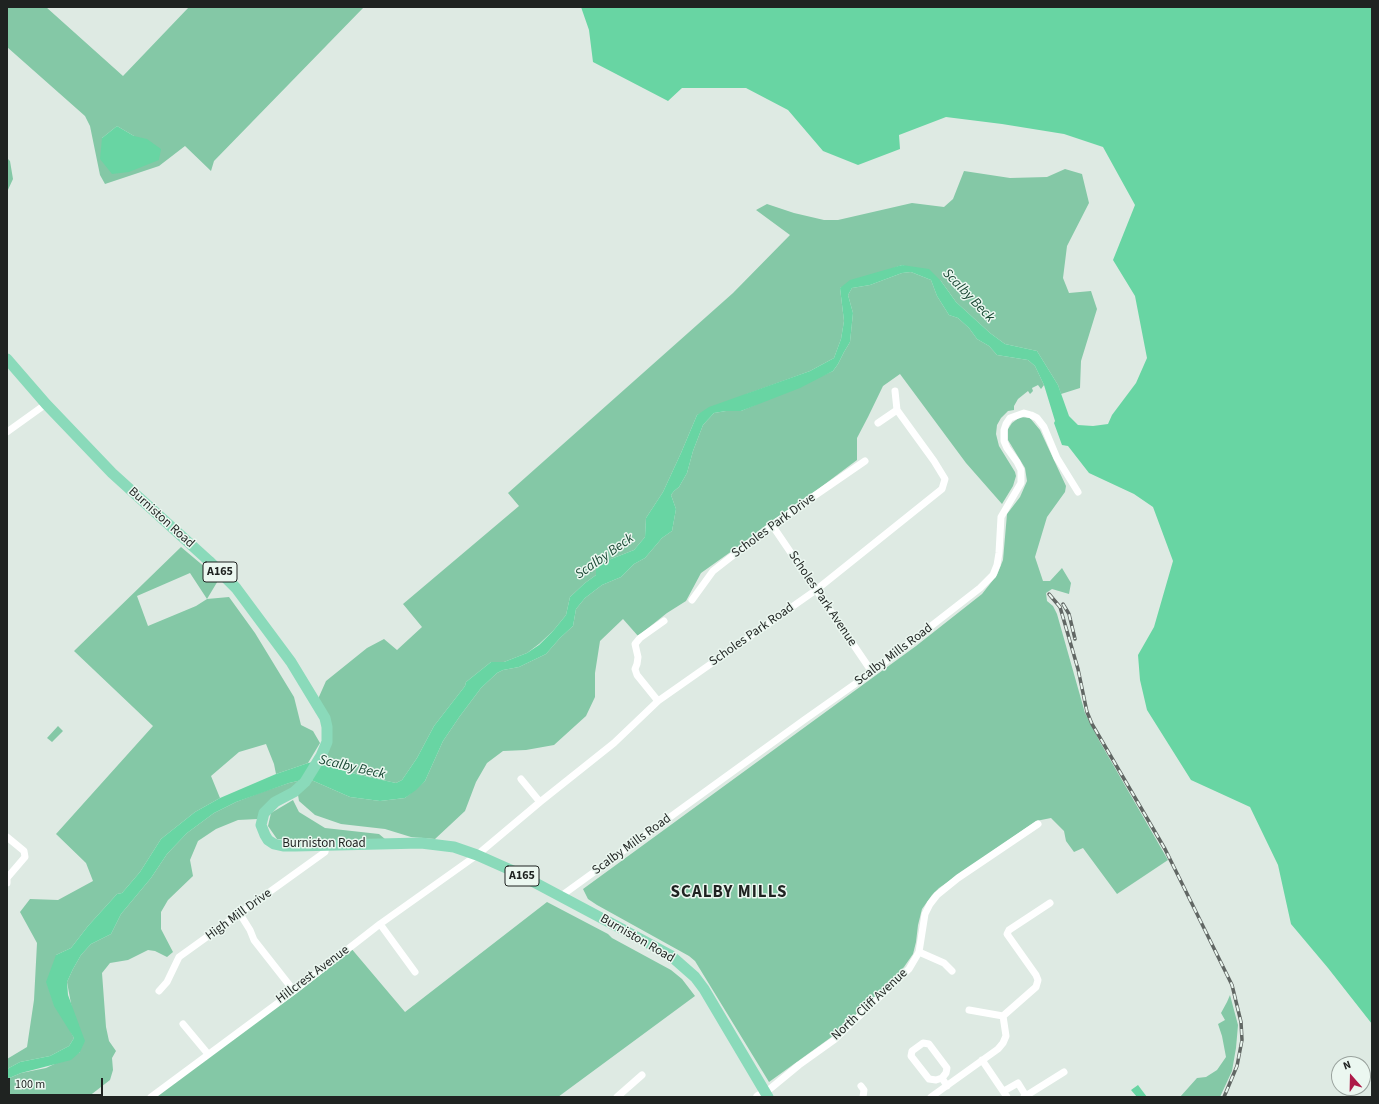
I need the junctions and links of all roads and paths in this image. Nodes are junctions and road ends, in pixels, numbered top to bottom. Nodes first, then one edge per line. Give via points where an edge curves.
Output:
1 (7, 359) edge
2 (895, 391) dead end
3 (46, 404) junction
4 (897, 410) junction
5 (878, 423) dead end
6 (7, 432) edge
7 (865, 461) dead end
8 (1078, 492) dead end
9 (772, 525) junction
10 (816, 590) junction
11 (692, 600) dead end
12 (664, 621) dead end
13 (872, 672) junction
14 (658, 701) junction
15 (520, 779) dead end
16 (540, 802) junction
17 (1038, 824) dead end
18 (7, 837) edge
19 (326, 846) junction
20 (477, 855) junction
21 (7, 883) edge
22 (561, 896) junction
23 (1050, 903) dead end
24 (240, 914) junction
25 (380, 924) junction
26 (920, 952) junction
27 (415, 972) dead end
28 (952, 972) dead end
29 (294, 990) junction
30 (159, 991) dead end
31 (969, 1010) dead end
32 (1003, 1016) junction
33 (184, 1024) dead end
34 (208, 1054) junction
35 (982, 1060) junction
36 (1064, 1072) dead end
37 (642, 1075) dead end
38 (942, 1078) junction
39 (861, 1086) dead end
40 (947, 1086) junction
41 (1006, 1094) edge
42 (764, 1096) edge
43 (1025, 1096) edge
44 (151, 1097) edge
45 (617, 1097) edge
46 (863, 1097) edge
47 (931, 1097) edge

1 - 3 main road, Burniston Road / A165
2 - 4 street, Scholes Park Road
3 - 6 street
3 - 19 main road, Burniston Road / A165 via 120,481 236,588 291,662 324,718 327,742 322,756 305,782 269,807 262,818 262,830 274,844
4 - 5 street
4 - 10 street, Scholes Park Road via 945,478 942,489
7 - 9 street, Scholes Park Drive
8 - 13 street, Scalby Mills Road via 1037,418 1024,413 1010,418 1004,430 1004,441 1021,470 1021,483 1002,517 999,554 993,575 980,588
9 - 10 street, Scholes Park Avenue
9 - 11 street, Scholes Park Drive via 713,571
10 - 13 street, Scholes Park Avenue
10 - 14 street, Scholes Park Road
12 - 14 street via 635,644 638,657 635,669 637,675
13 - 22 street, Scalby Mills Road
14 - 16 street, Scholes Park Road via 614,743
15 - 16 street
16 - 20 street, Scholes Park Road
17 - 26 street, North Cliff Avenue via 937,895 925,914
18 - 21 street via 24,851 26,857 7,878
19 - 20 main road, Burniston Road / A165 via 421,843 454,847
19 - 24 street, High Mill Drive via 326,852
20 - 22 main road, Burniston Road / A165
20 - 25 street, Hillcrest Avenue
22 - 42 main road, Burniston Road / A165 via 670,955 695,977
23 - 32 street via 1009,930 1007,934 1038,980 1036,987
24 - 29 street via 254,940
24 - 30 street, High Mill Drive via 179,957 167,982
25 - 27 street
25 - 29 street, Hillcrest Avenue
26 - 28 street via 944,963
26 - 42 street, North Cliff Avenue via 909,969 834,1040 799,1065
29 - 34 street, Hillcrest Avenue
31 - 32 street
32 - 35 street via 1006,1036 1003,1043
33 - 34 street
34 - 44 street, Hillcrest Avenue
35 - 40 street
35 - 41 street
36 - 43 street
37 - 45 street
38 - 38 street via 929,1079 911,1056 912,1052 923,1044 929,1044 946,1068
38 - 40 street
39 - 46 street via 864,1090
40 - 47 street
41 - 43 street via 1018,1083

